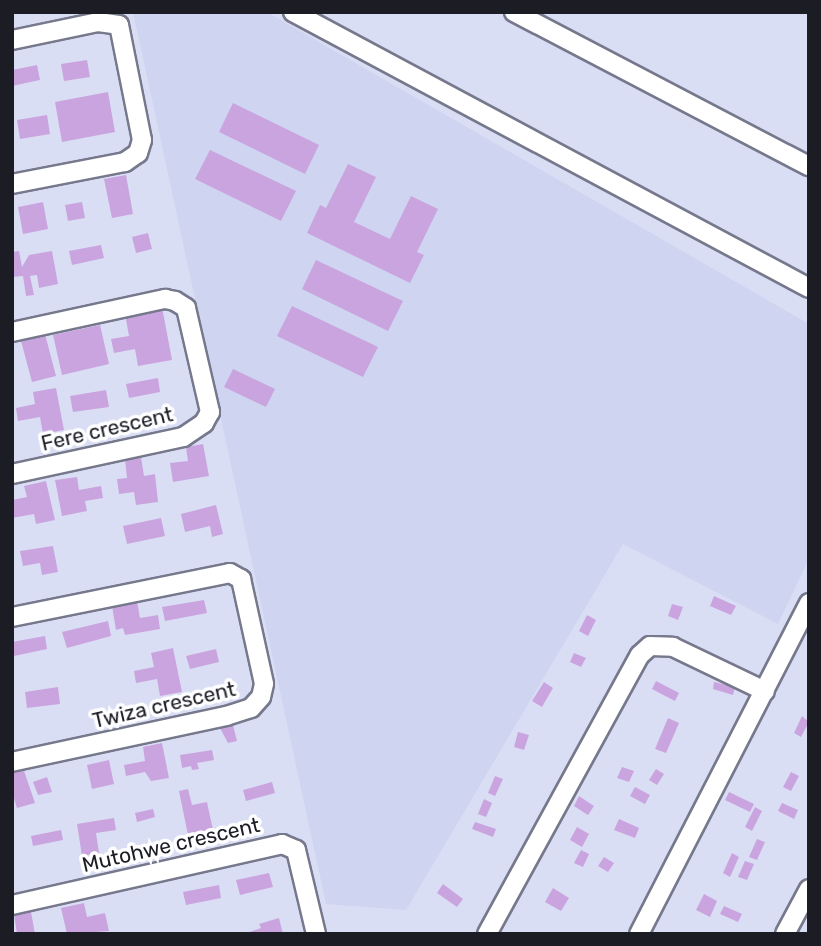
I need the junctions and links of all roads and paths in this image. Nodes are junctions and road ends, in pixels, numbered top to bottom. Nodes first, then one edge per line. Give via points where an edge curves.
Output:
1 (293, 12) edge
2 (514, 12) edge
3 (12, 40) edge
4 (809, 166) edge
5 (12, 184) edge
6 (809, 288) edge
7 (12, 332) edge
8 (12, 474) edge
9 (809, 603) edge
10 (12, 617) edge
11 (765, 691) junction
12 (12, 762) edge
13 (809, 889) edge
14 (12, 905) edge
15 (316, 934) edge
16 (487, 934) edge
17 (639, 934) edge
18 (785, 934) edge

1 - 6 street
2 - 4 street
3 - 5 street via 98,22 119,25 142,140 138,153 125,162
7 - 8 street, Fere crescent via 165,299 175,301 186,308 210,412 204,423 183,437
9 - 11 street
10 - 12 street, Twiza crescent via 230,573 241,579 264,684 261,697 251,708 226,716
11 - 16 street via 673,647 650,646 640,655
11 - 17 street
13 - 18 street
14 - 15 street, Mutohwe crescent via 282,844 296,850

